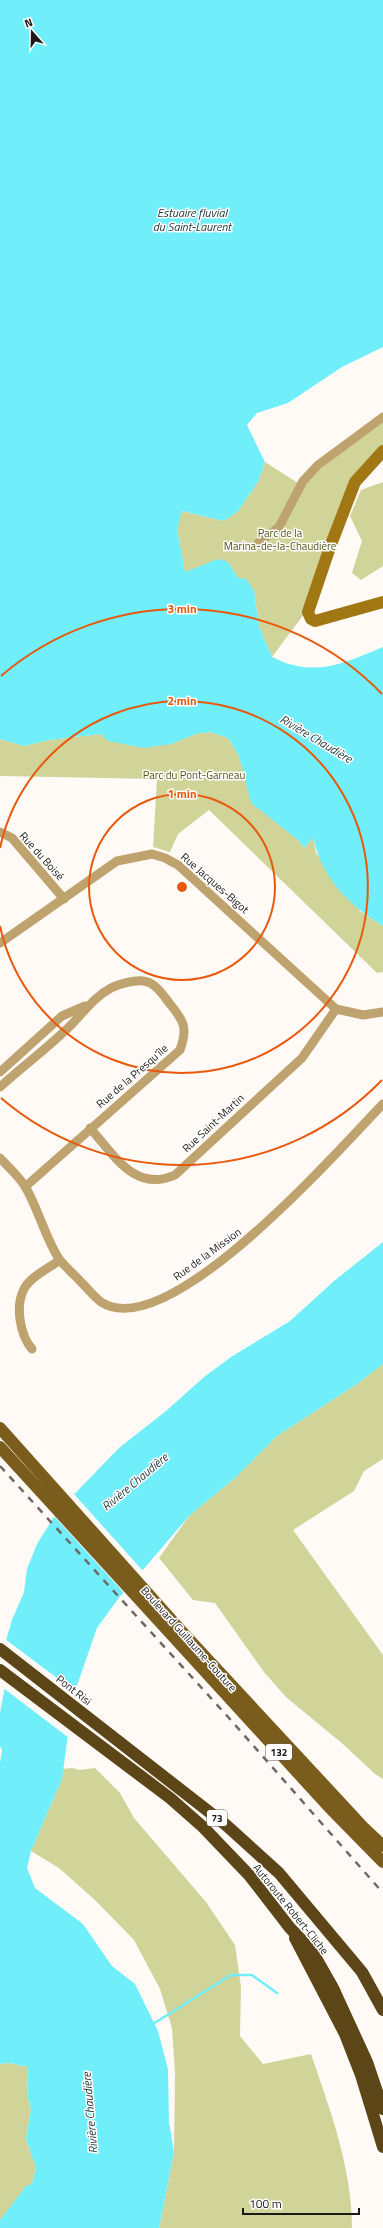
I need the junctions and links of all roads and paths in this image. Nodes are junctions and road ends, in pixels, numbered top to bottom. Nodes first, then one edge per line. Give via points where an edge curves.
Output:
1 (383, 417) edge
2 (383, 451) edge
3 (258, 543) dead end
4 (383, 602) edge
5 (0, 832) edge
6 (64, 899) junction
7 (0, 943) edge
8 (88, 1005) junction
9 (336, 1009) junction
10 (383, 1012) edge
11 (0, 1072) edge
12 (0, 1087) edge
13 (383, 1104) edge
14 (90, 1128) junction
15 (0, 1158) edge
16 (25, 1186) junction
17 (60, 1260) junction
18 (32, 1349) dead end
19 (1, 1430) edge
20 (0, 1447) edge
21 (180, 1637) junction
22 (0, 1649) edge
23 (0, 1670) edge
24 (132, 1751) joint
25 (383, 1846) edge
26 (383, 1862) edge
27 (290, 1928) junction
28 (362, 1972) junction
29 (383, 1993) edge
30 (383, 2010) edge
31 (383, 2109) edge
32 (383, 2147) edge

1 - 3 street via 318,464 303,481 279,527
2 - 4 street via 355,482 308,612 315,621
5 - 6 street, Rue du Boisé via 12,838
6 - 7 street, Rue Jacques-Bigot
6 - 9 street, Rue Jacques-Bigot via 117,861 152,854 165,858 178,865
8 - 11 street, Rue de la Presqu'île via 62,1016
8 - 12 street, Rue de la Presqu'île via 71,1025
8 - 14 street, Rue de la Presqu'île via 110,988 128,982 143,981 155,986 181,1017 185,1035 180,1050
9 - 10 street via 363,1015
9 - 14 street, Rue Saint-Martin via 302,1058 175,1175 164,1180 144,1180 120,1162
13 - 17 street, Rue de la Mission via 264,1226 187,1286 132,1309 114,1308 100,1301
14 - 16 street, Rue de la Presqu'île
15 - 16 street, Rue de la Mission
16 - 17 street, Rue de la Mission via 49,1242
17 - 18 street via 29,1283 24,1290 21,1300 21,1326
19 - 21 main road, Boulevard Guillaume-Couture / 132
20 - 21 main road, Boulevard Guillaume-Couture / 132
21 - 25 main road, Boulevard Guillaume-Couture / 132
21 - 26 main road, Boulevard Guillaume-Couture / 132
22 - 24 highway, Pont Risi / 73
23 - 27 highway, Autoroute Robert-Cliche / 73 via 126,1764 203,1827 249,1876
24 - 28 highway, Autoroute Robert-Cliche / 73 via 226,1825 279,1873
27 - 31 highway, Autoroute Robert-Cliche / 73 via 312,1951 336,1994 367,2062
27 - 32 highway via 345,2034 361,2075
28 - 29 highway
28 - 30 highway, Autoroute Robert-Cliche / 73

